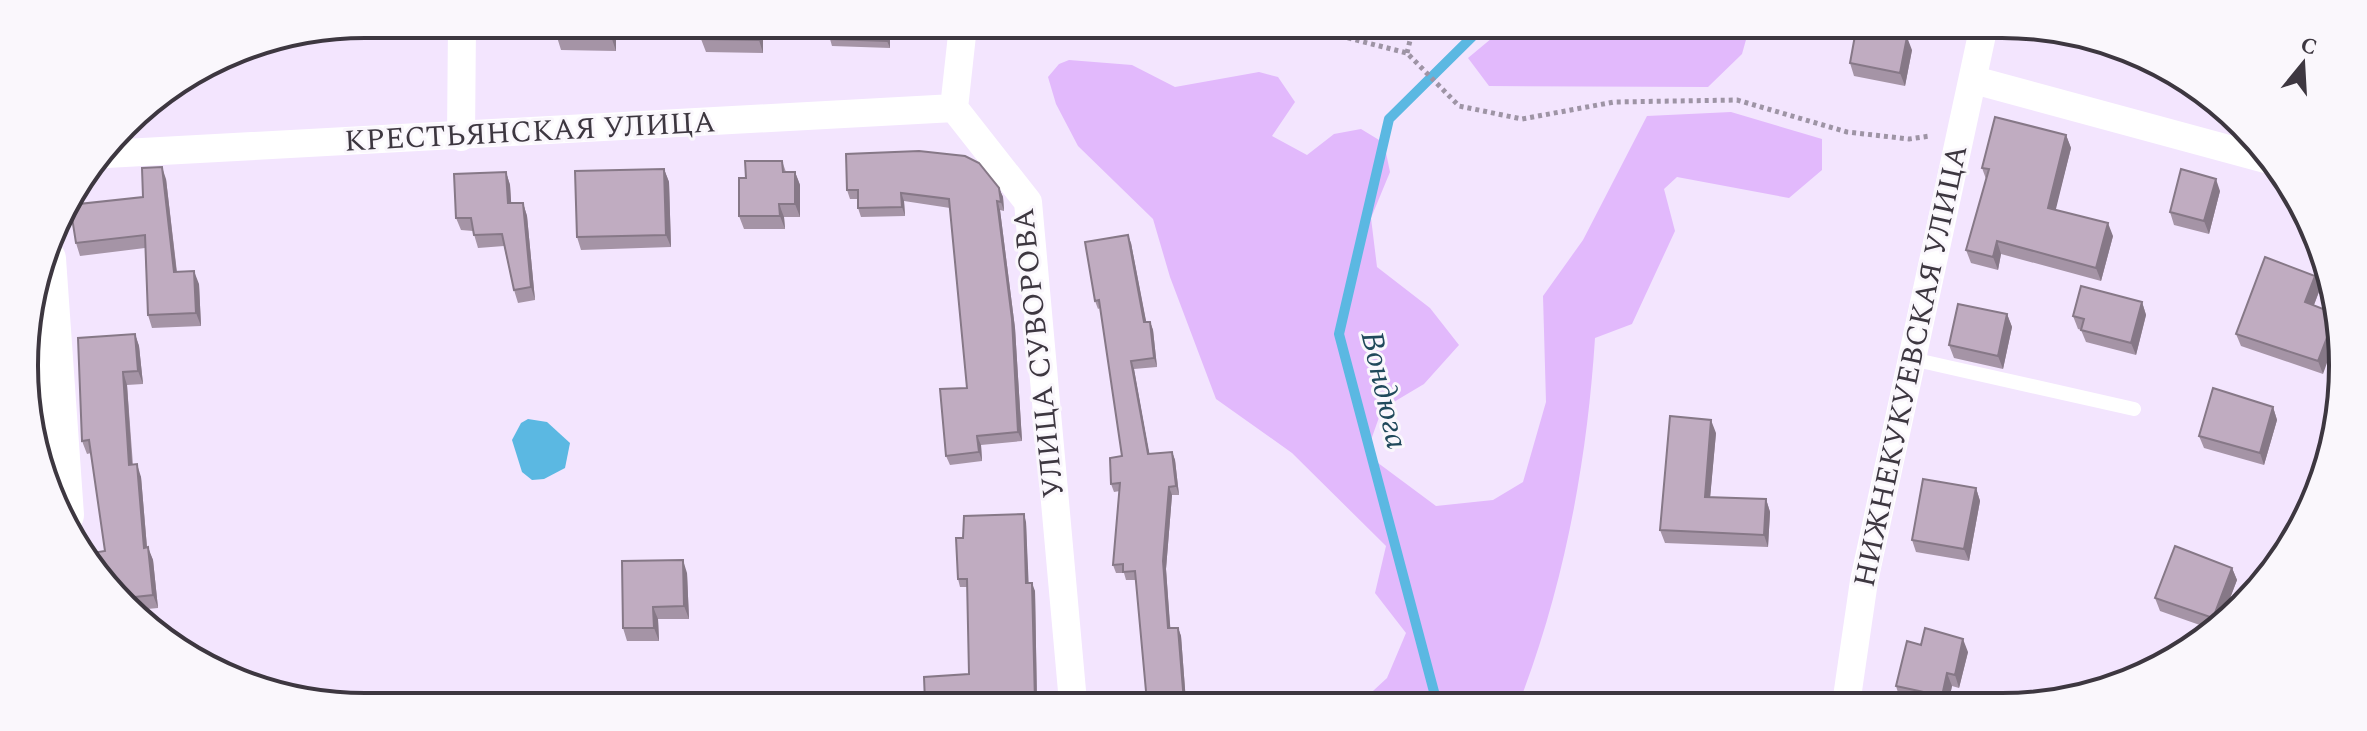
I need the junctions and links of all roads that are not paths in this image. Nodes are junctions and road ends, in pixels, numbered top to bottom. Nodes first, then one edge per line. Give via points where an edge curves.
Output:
1 (462, 38) edge
2 (962, 38) edge
3 (1982, 38) edge
4 (1974, 80) junction
5 (954, 108) junction
6 (461, 137) junction
7 (116, 154) edge
8 (2252, 156) edge
9 (48, 286) edge
10 (1912, 359) junction
11 (2134, 409) dead end
12 (62, 489) edge
13 (1072, 693) edge
14 (1848, 693) edge

1 - 6 street
2 - 5 street
3 - 4 street, НИЖНЕКУКУЕВСКАЯ УЛИЦА
4 - 8 street
4 - 10 street, НИЖНЕКУКУЕВСКАЯ УЛИЦА
5 - 6 street, КРЕСТЬЯНСКАЯ УЛИЦА
5 - 13 street, УЛИЦА СУВОРОВА via 1028,202
6 - 7 street, КРЕСТЬЯНСКАЯ УЛИЦА
9 - 12 street
10 - 11 lane
10 - 14 street, НИЖНЕКУКУЕВСКАЯ УЛИЦА via 1864,581

